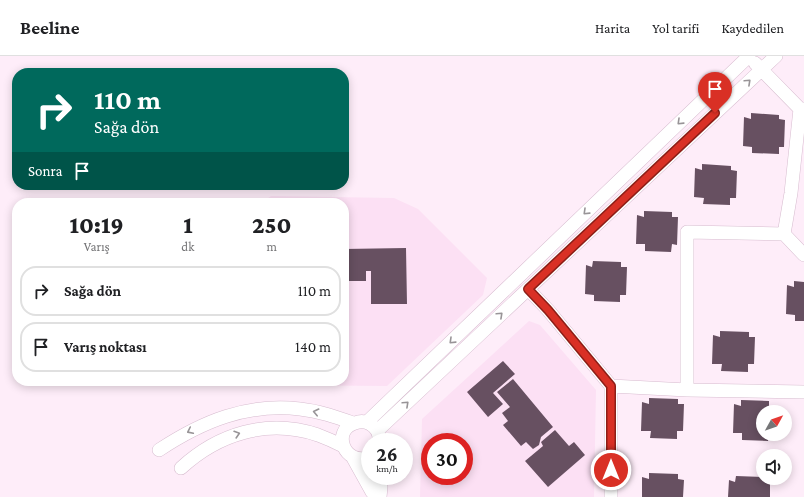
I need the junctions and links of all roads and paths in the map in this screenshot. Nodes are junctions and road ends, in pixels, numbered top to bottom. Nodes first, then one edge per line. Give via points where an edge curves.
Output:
1 (748, 56) edge
2 (776, 56) edge
3 (761, 70) junction
4 (802, 109) edge
5 (798, 193) edge
6 (784, 234) junction
7 (804, 255) edge
8 (528, 289) junction
9 (611, 386) junction
10 (686, 390) junction
11 (804, 392) edge
12 (367, 422) junction
13 (354, 423) junction
14 (376, 433) edge
15 (382, 433) edge
16 (343, 446) junction
17 (159, 450) dead end
18 (352, 456) junction
19 (361, 459) edge
20 (181, 468) dead end
21 (381, 485) edge
22 (376, 497) edge
23 (380, 497) edge
24 (611, 497) edge

1 - 3 street
1 -> 12 street
2 - 3 street
3 - 4 street
8 -> 3 street
4 - 5 street
5 - 6 street
6 - 7 street
6 - 10 street via 686,232
8 - 9 street
15 -> 8 street
9 - 10 street
9 - 24 street
10 - 11 street
12 - 13 street
12 - 14 street via 373,426
13 - 16 street via 344,432
13 -> 17 street via 316,411 256,409 206,424
16 - 18 street
20 -> 16 street via 216,442 258,430 303,431
18 - 19 street
18 - 22 street
21 - 23 street

